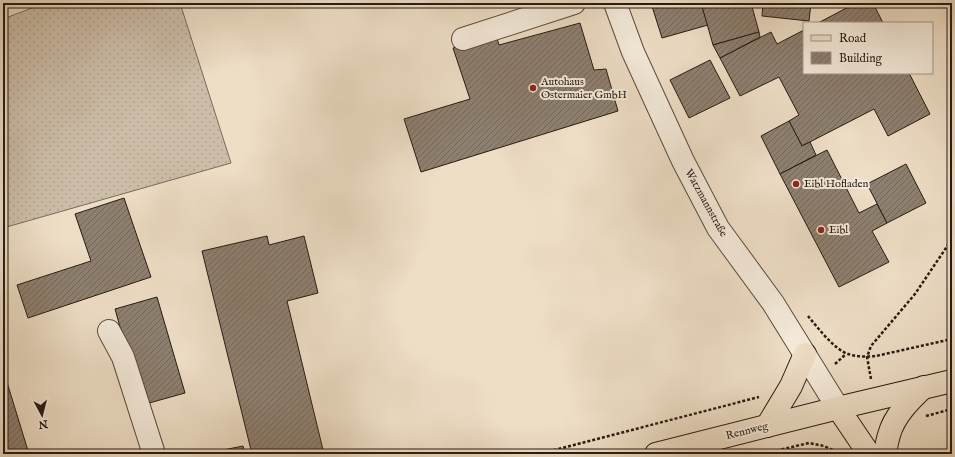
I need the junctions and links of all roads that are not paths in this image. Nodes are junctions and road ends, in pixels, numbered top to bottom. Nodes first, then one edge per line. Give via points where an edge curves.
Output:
1 (574, 3) edge
2 (615, 3) edge
3 (463, 39) dead end
4 (109, 331) dead end
5 (805, 354) junction
6 (952, 381) edge
7 (924, 387) junction
8 (838, 408) junction
9 (767, 426) junction
10 (154, 454) edge
11 (656, 454) edge
12 (870, 454) edge
13 (885, 454) edge

1 - 3 street
2 - 5 street, Watzmannstraße via 636,60 683,161 718,228 773,303
4 - 10 street via 123,357
5 - 8 street, Watzmannstraße
5 - 9 main road via 791,386
6 - 7 main road, Rennweg
7 - 8 main road, Rennweg
7 - 13 main road via 895,420
8 - 9 main road, Rennweg
8 - 12 main road
9 - 11 main road, Rennweg

